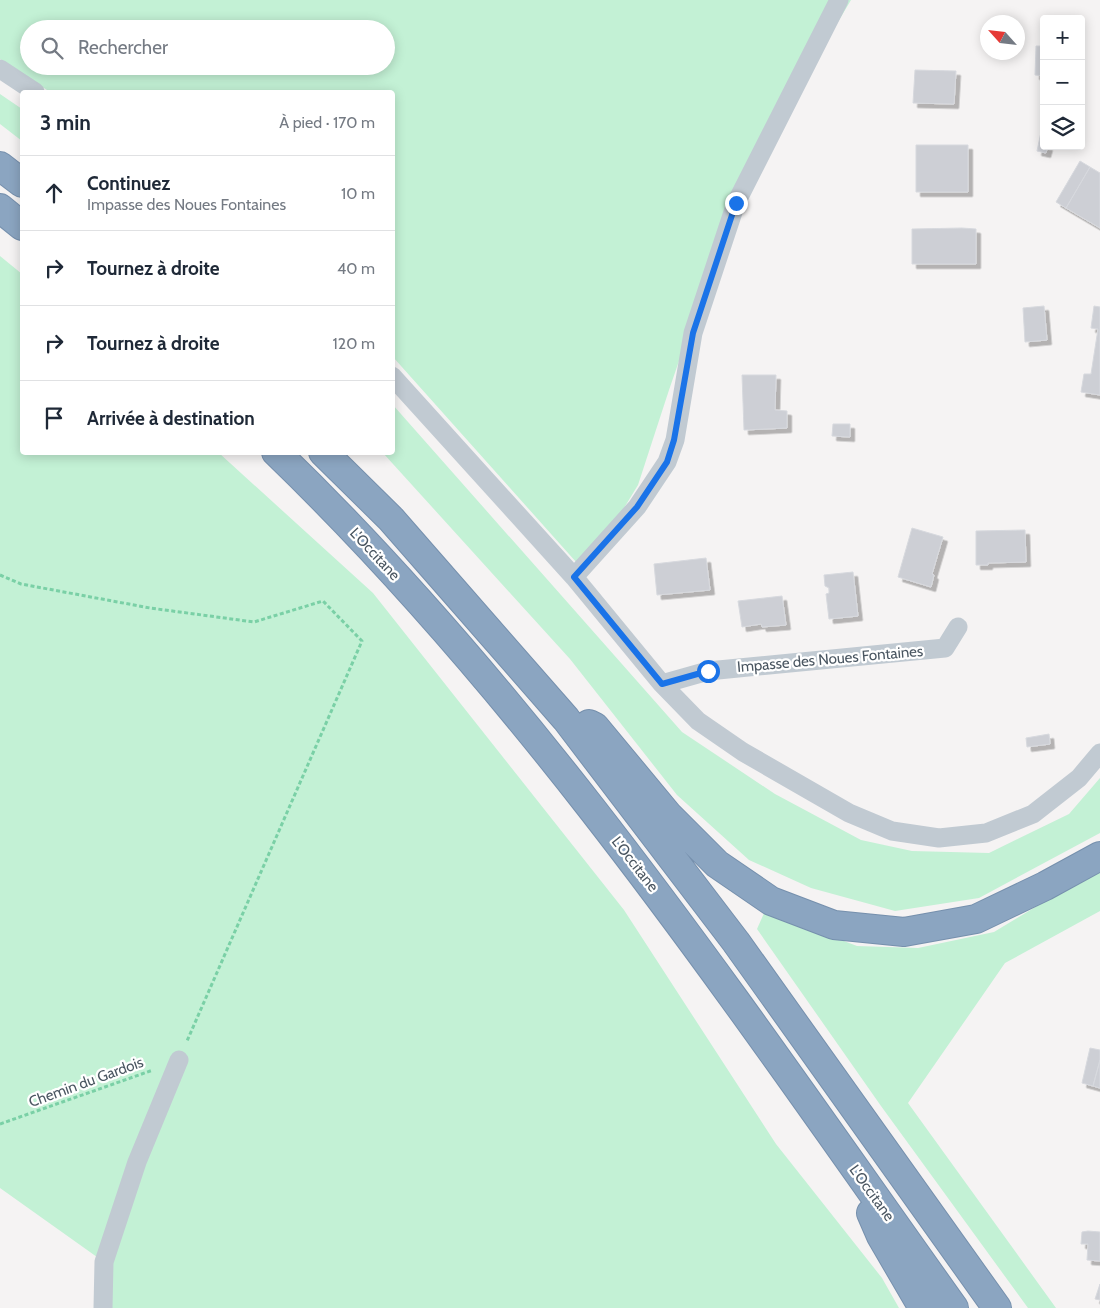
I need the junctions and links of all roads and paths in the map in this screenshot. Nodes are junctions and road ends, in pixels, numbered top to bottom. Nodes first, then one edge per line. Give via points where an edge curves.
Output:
1 (839, 0) edge
2 (0, 69) edge
3 (32, 90) edge
4 (0, 166) edge
5 (20, 181) edge
6 (0, 208) edge
7 (20, 224) edge
8 (395, 379) edge
9 (279, 455) edge
10 (326, 455) edge
11 (0, 576) edge
12 (574, 577) junction
13 (958, 627) dead end
14 (662, 684) junction
15 (550, 701) junction
16 (1100, 753) edge
17 (1100, 856) edge
18 (179, 1060) junction
19 (0, 1124) edge
20 (846, 1157) junction
21 (103, 1308) edge
22 (923, 1308) edge
23 (954, 1308) edge
24 (997, 1308) edge

1 - 12 street via 736,203 693,333 674,440 667,462 637,507
2 - 3 street
4 - 5 highway
6 - 7 highway
8 - 12 street
9 - 20 highway, L'Occitane via 422,604 530,730 650,882
10 - 15 highway via 391,519
11 - 18 path via 39,588 254,622 323,602 362,640
12 - 14 street
13 - 14 street, Impasse des Noues Fontaines via 945,648 708,671
14 - 16 street via 698,721 743,752 849,813 892,831 939,838 986,833 1033,814 1079,778
15 - 17 highway via 595,728 668,815 717,864 771,901 834,925 904,932 976,919
15 - 24 highway via 736,942
18 - 19 path, Chemin du Gardois
18 - 21 street via 137,1162 104,1262
20 - 22 highway via 880,1236
20 - 23 highway, L'Occitane

